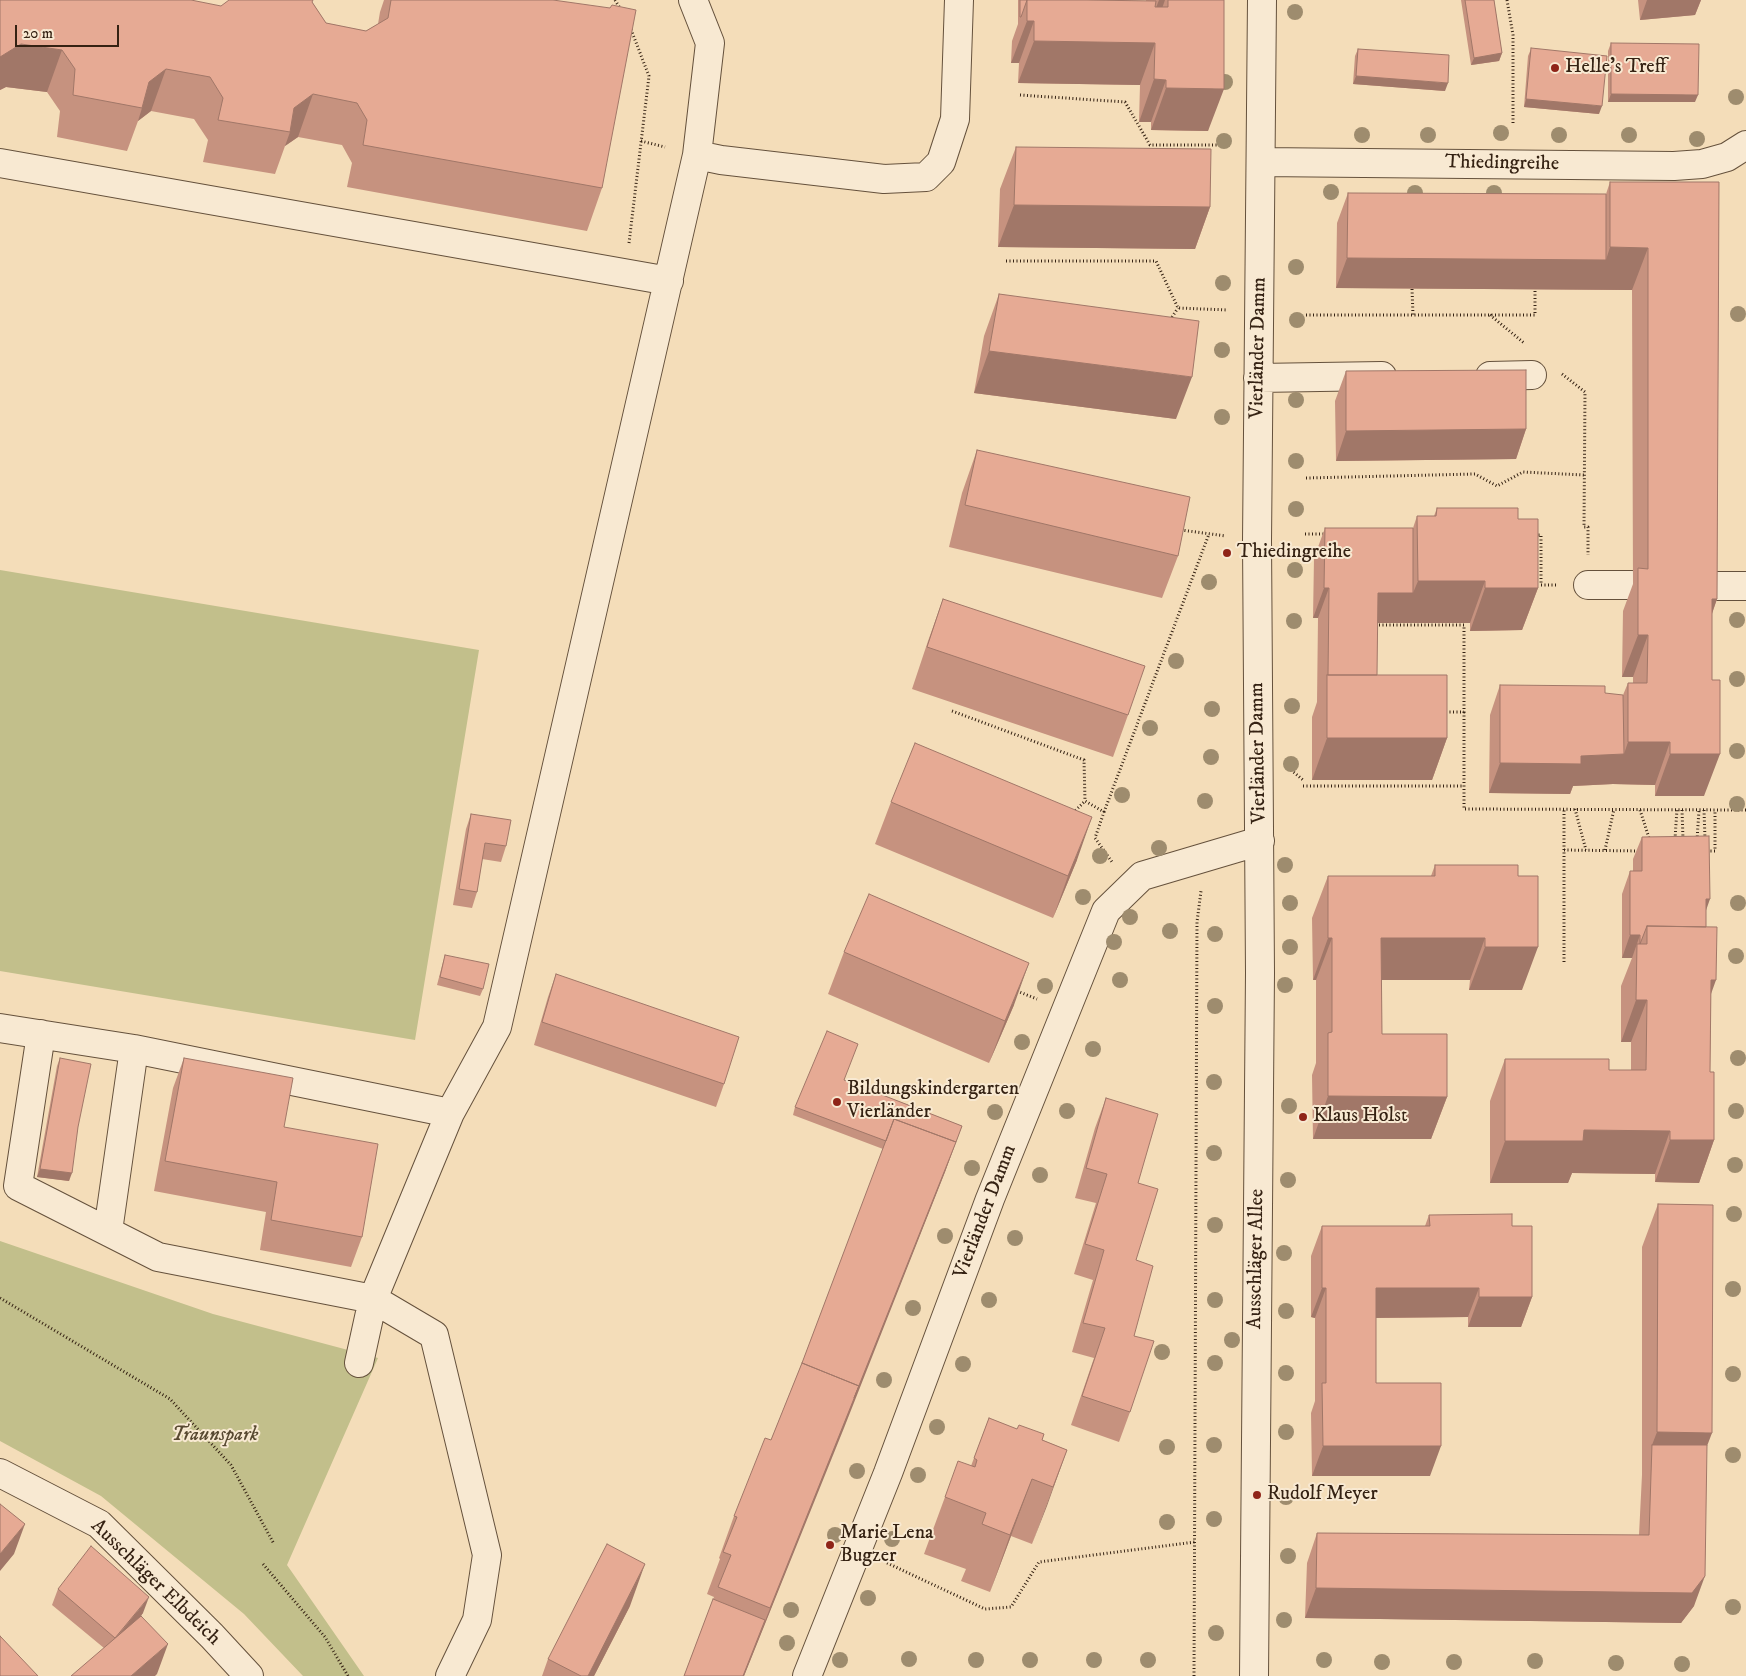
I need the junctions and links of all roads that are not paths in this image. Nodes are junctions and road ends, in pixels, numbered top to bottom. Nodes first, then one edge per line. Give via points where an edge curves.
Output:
1 (693, 0) edge
2 (959, 0) edge
3 (1262, 0) edge
4 (1744, 151) edge
5 (1261, 154) junction
6 (697, 155) junction
7 (0, 163) edge
8 (669, 281) junction
9 (1404, 376) edge
10 (1464, 376) edge
11 (1532, 376) dead end
12 (1258, 378) junction
13 (1588, 585) road end
14 (1632, 585) dead end
15 (1702, 586) edge
16 (1746, 586) edge
17 (1260, 842) junction
18 (0, 1028) edge
19 (41, 1034) junction
20 (134, 1049) junction
21 (450, 1113) junction
22 (108, 1232) junction
23 (373, 1299) junction
24 (359, 1363) dead end
25 (0, 1473) edge
26 (250, 1676) edge
27 (450, 1676) edge
28 (807, 1676) edge
29 (1254, 1676) edge

1 - 6 street via 710,43
2 - 6 street via 955,119 941,162 926,177 884,179
3 - 5 street, Vierländer Damm
4 - 5 street, Thiedingreihe via 1702,164 1674,166
5 - 12 street, Vierländer Damm
6 - 8 street
7 - 8 street
8 - 21 street via 496,1027
9 - 12 street
10 - 11 street
12 - 17 street, Vierländer Damm
13 - 14 street
15 - 16 street
17 - 28 street, Vierländer Damm via 1142,876 1106,911 990,1199 888,1473
17 - 29 street, Ausschläger Allee
18 - 19 street
19 - 20 street
19 - 22 street via 18,1186
20 - 21 street
20 - 22 street
21 - 23 street
22 - 23 street via 158,1257
23 - 24 street
23 - 27 street via 434,1336 487,1554 476,1620
25 - 26 street, Ausschläger Elbdeich via 99,1524

